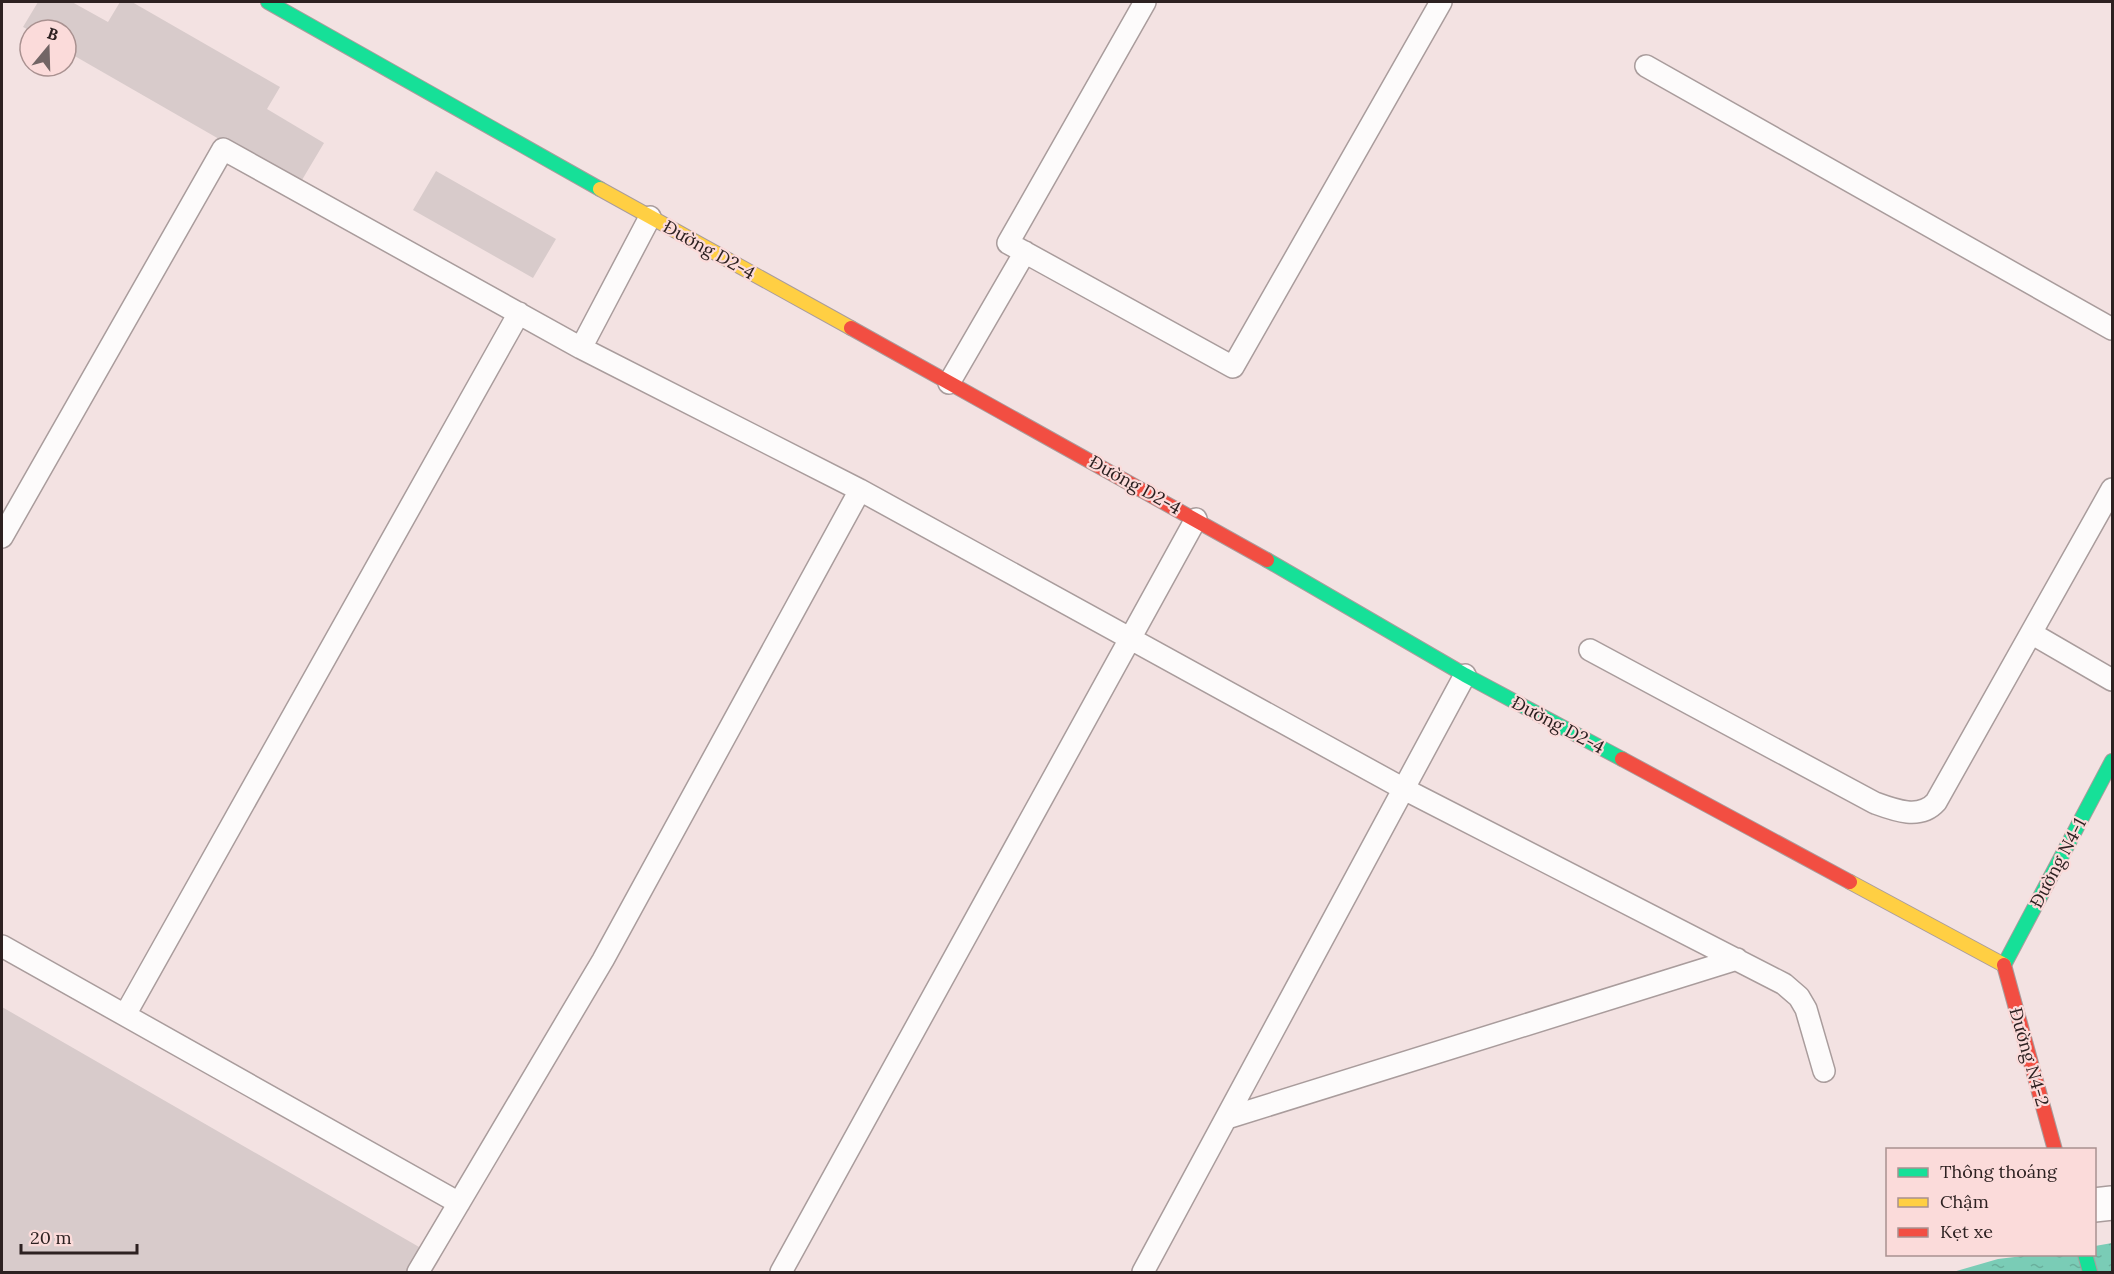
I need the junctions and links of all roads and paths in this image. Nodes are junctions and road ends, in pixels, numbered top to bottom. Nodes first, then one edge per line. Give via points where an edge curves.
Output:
1 (268, 2) edge
2 (1145, 2) edge
3 (1441, 2) edge
4 (1646, 66) dead end
5 (650, 217) junction
6 (1025, 252) junction
7 (519, 313) junction
8 (2112, 328) edge
9 (581, 348) junction
10 (949, 382) junction
11 (2112, 489) edge
12 (860, 490) junction
13 (1196, 519) junction
14 (2, 537) edge
15 (2031, 633) junction
16 (1129, 640) junction
17 (1590, 650) dead end
18 (1465, 675) junction
19 (2112, 680) edge
20 (2112, 761) edge
21 (1404, 789) junction
22 (2, 946) edge
23 (1737, 959) junction
24 (2004, 964) junction
25 (125, 1015) junction
26 (1824, 1071) dead end
27 (1227, 1118) junction
28 (2055, 1148) edge
29 (459, 1203) junction
30 (2112, 1203) edge
31 (2096, 1205) edge
32 (2086, 1256) edge
33 (418, 1272) edge
34 (781, 1272) edge
35 (1143, 1272) edge
36 (2090, 1272) edge

1 - 5 main road, Đường D2-4
2 - 6 lane via 1008,243
3 - 6 lane via 1233,368
4 - 8 lane
5 - 9 lane
5 - 10 main road, Đường D2-4
6 - 10 lane
7 - 9 lane
7 - 14 lane via 223,149
7 - 25 lane
9 - 12 lane
10 - 13 main road, Đường D2-4
11 - 15 lane
12 - 16 lane
12 - 29 lane via 603,960
13 - 16 lane
13 - 18 main road, Đường D2-4
15 - 17 lane via 1936,802 1930,809 1911,812 1875,803
15 - 19 lane
16 - 21 lane
16 - 34 lane
18 - 21 lane
18 - 24 main road, Đường D2-4
20 - 24 main road, Đường N4-1
21 - 23 lane
21 - 27 lane
22 - 25 lane
23 - 26 lane via 1784,984 1799,997
23 - 27 lane
24 - 28 main road, Đường N4-2
25 - 29 lane
27 - 35 lane
29 - 33 lane
30 - 31 street
32 - 36 main road

